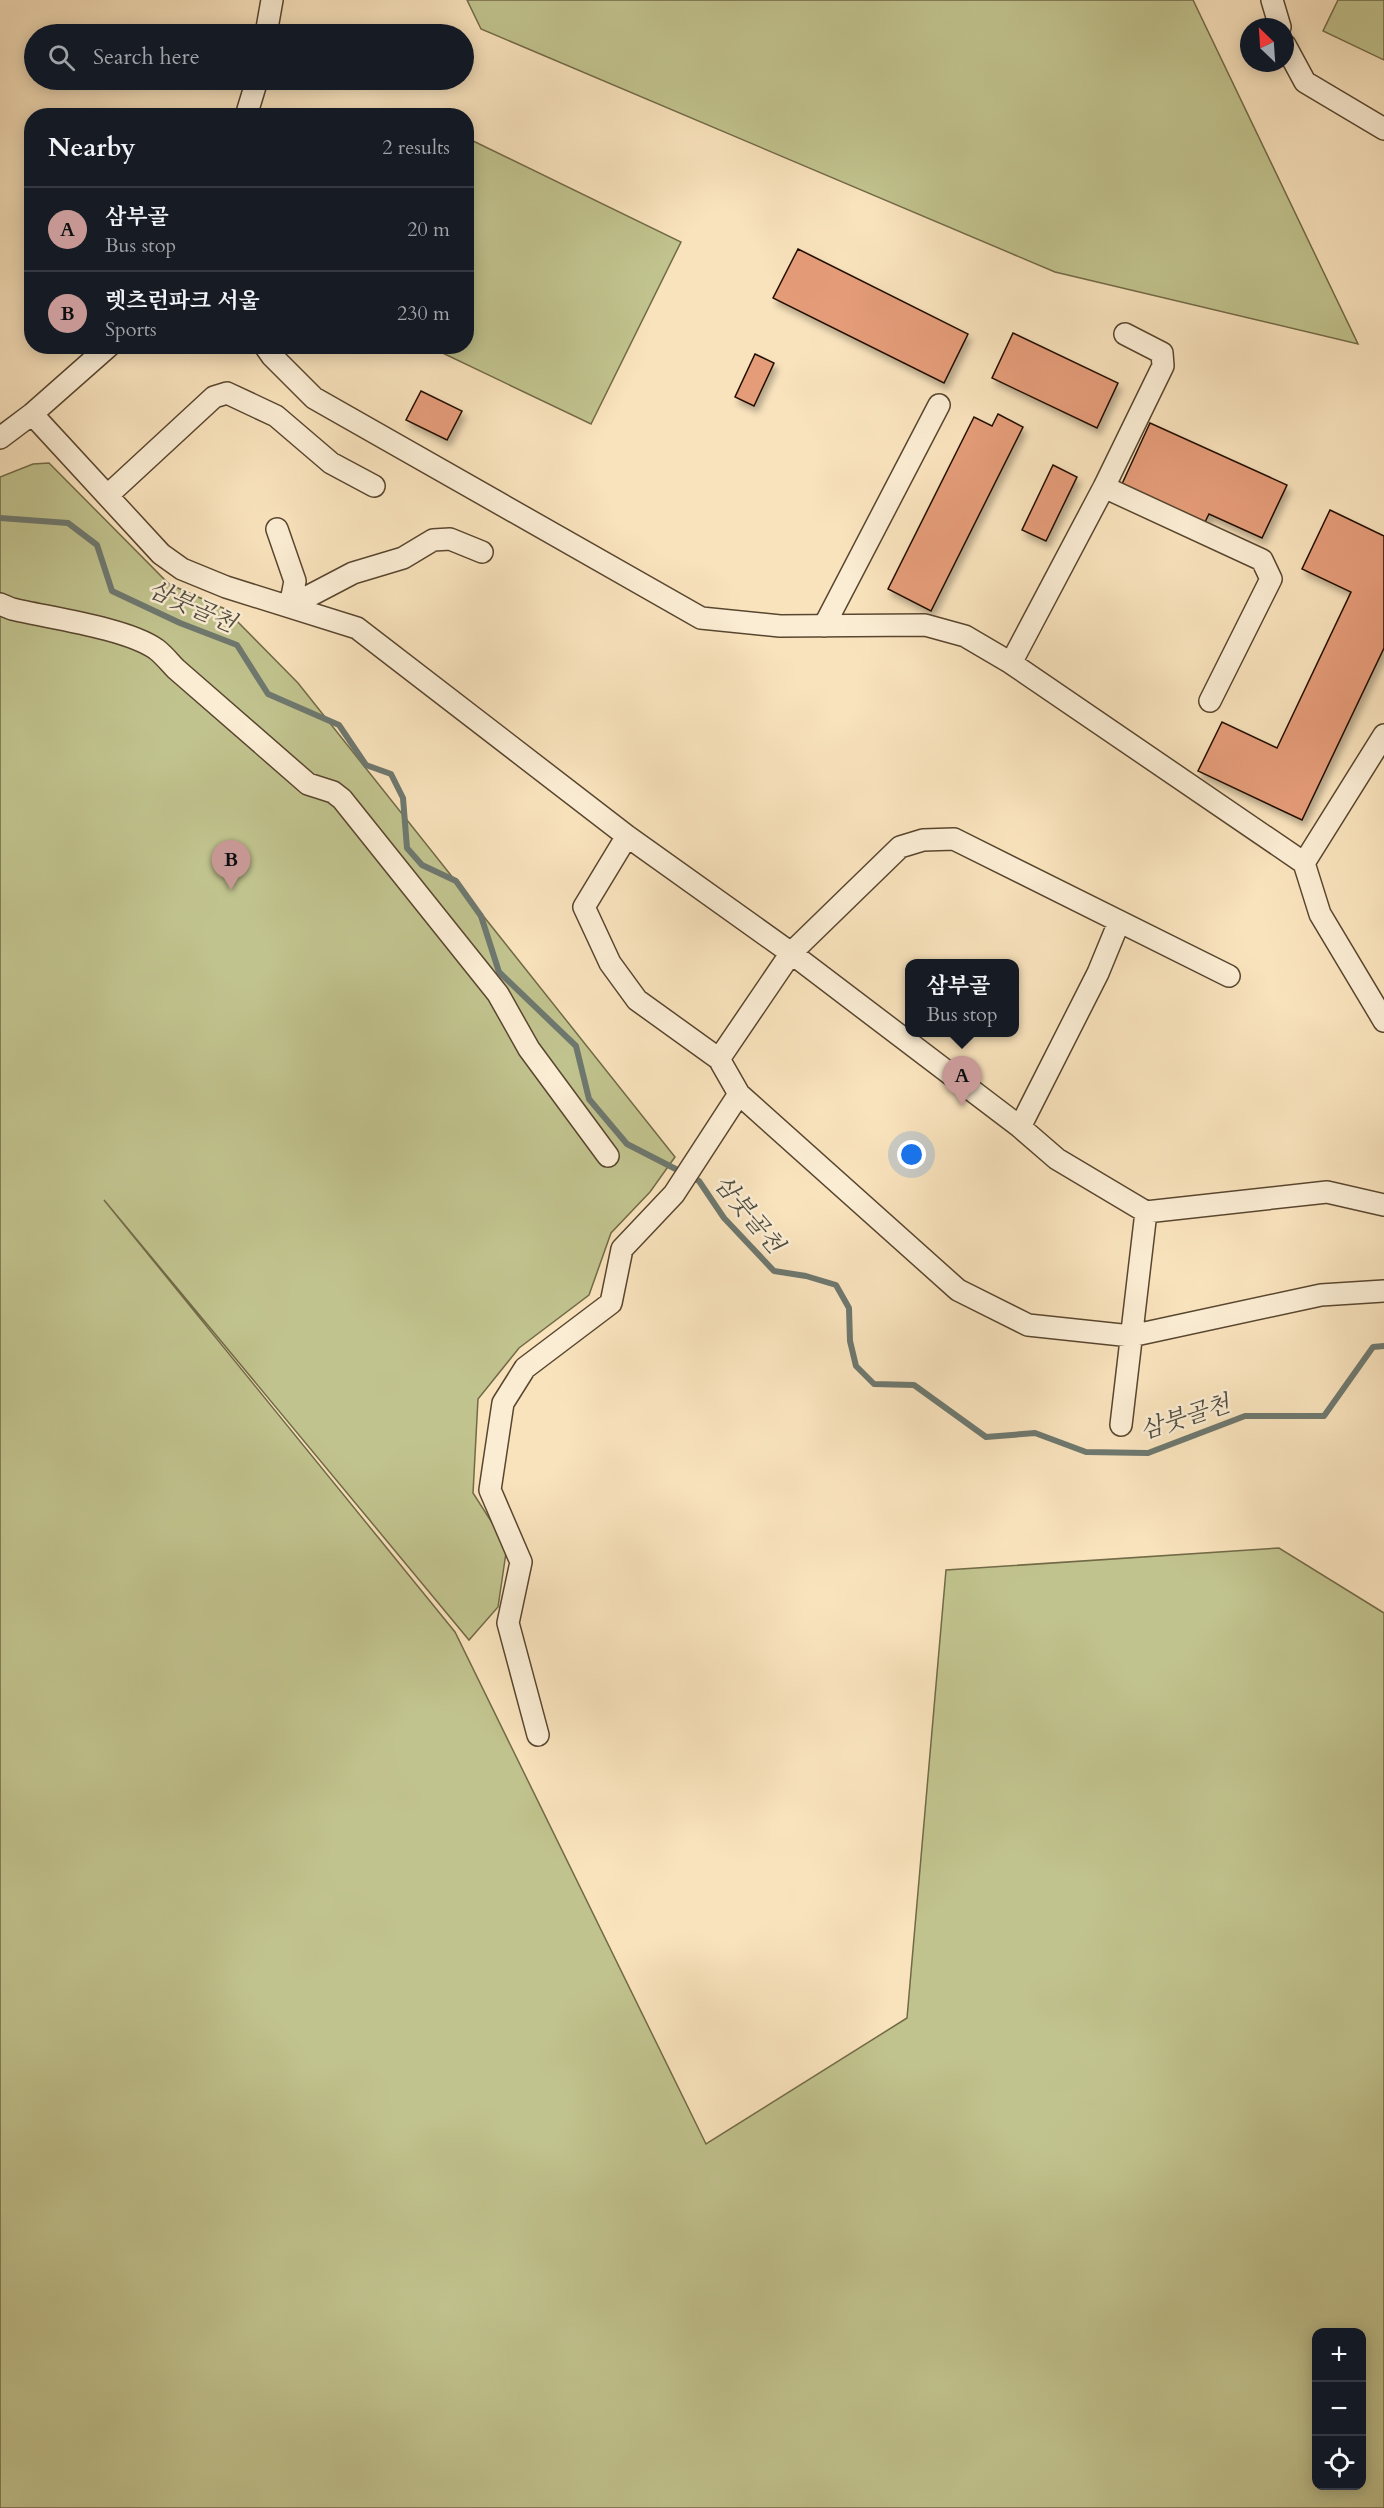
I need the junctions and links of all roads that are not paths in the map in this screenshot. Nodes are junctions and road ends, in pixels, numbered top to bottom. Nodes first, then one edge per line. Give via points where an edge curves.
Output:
1 (272, 0) edge
2 (1272, 0) edge
3 (1277, 18) edge
4 (268, 24) edge
5 (1294, 62) edge
6 (254, 90) edge
7 (248, 108) edge
8 (1384, 129) edge
9 (1125, 334) dead end
10 (100, 354) edge
11 (271, 354) edge
12 (939, 405) dead end
13 (32, 414) junction
14 (0, 438) edge
15 (374, 486) dead end
16 (1104, 488) junction
17 (108, 495) junction
18 (277, 529) dead end
19 (482, 552) dead end
20 (0, 604) edge
21 (290, 606) junction
22 (824, 626) junction
23 (1011, 663) junction
24 (1210, 701) dead end
25 (1384, 735) edge
26 (627, 836) junction
27 (1304, 863) junction
28 (1119, 922) junction
29 (791, 953) junction
30 (1229, 976) dead end
31 (1384, 1021) edge
32 (719, 1059) junction
33 (739, 1094) junction
34 (1020, 1127) junction
35 (608, 1156) dead end
36 (1384, 1205) edge
37 (1146, 1212) junction
38 (1384, 1291) edge
39 (1131, 1336) junction
40 (1121, 1425) dead end
41 (538, 1735) dead end

1 - 4 street
2 - 3 street
5 - 8 street via 1305,82
6 - 7 street
9 - 16 street via 1162,353 1162,366
10 - 13 street
11 - 22 street via 314,398 701,618
12 - 22 street
13 - 14 street
13 - 17 street
15 - 17 street via 331,463 276,416 227,393 214,397
16 - 23 street
16 - 24 street via 1262,560 1271,579
17 - 21 street via 160,554 182,569 225,587
18 - 21 street via 295,581
19 - 21 street via 450,539 433,540 403,558 353,573
20 - 35 street via 136,639 157,650 308,784 342,799 498,994 530,1049
21 - 26 street via 357,628
22 - 23 street via 926,625 965,636
23 - 27 street
25 - 27 street
26 - 29 street
26 - 32 street via 584,907 610,963 637,1000
27 - 31 street via 1320,914
28 - 29 street via 954,839 923,840 900,847
28 - 30 street
28 - 34 street via 1098,973
29 - 32 street
29 - 34 street
32 - 33 street
33 - 39 street via 958,1290 1028,1325
33 - 41 street via 674,1194 622,1250 611,1303 525,1368 503,1403 490,1490 521,1563 508,1623
34 - 37 street via 1057,1159
36 - 37 street via 1328,1192
37 - 39 street
38 - 39 street via 1321,1295
39 - 40 street

